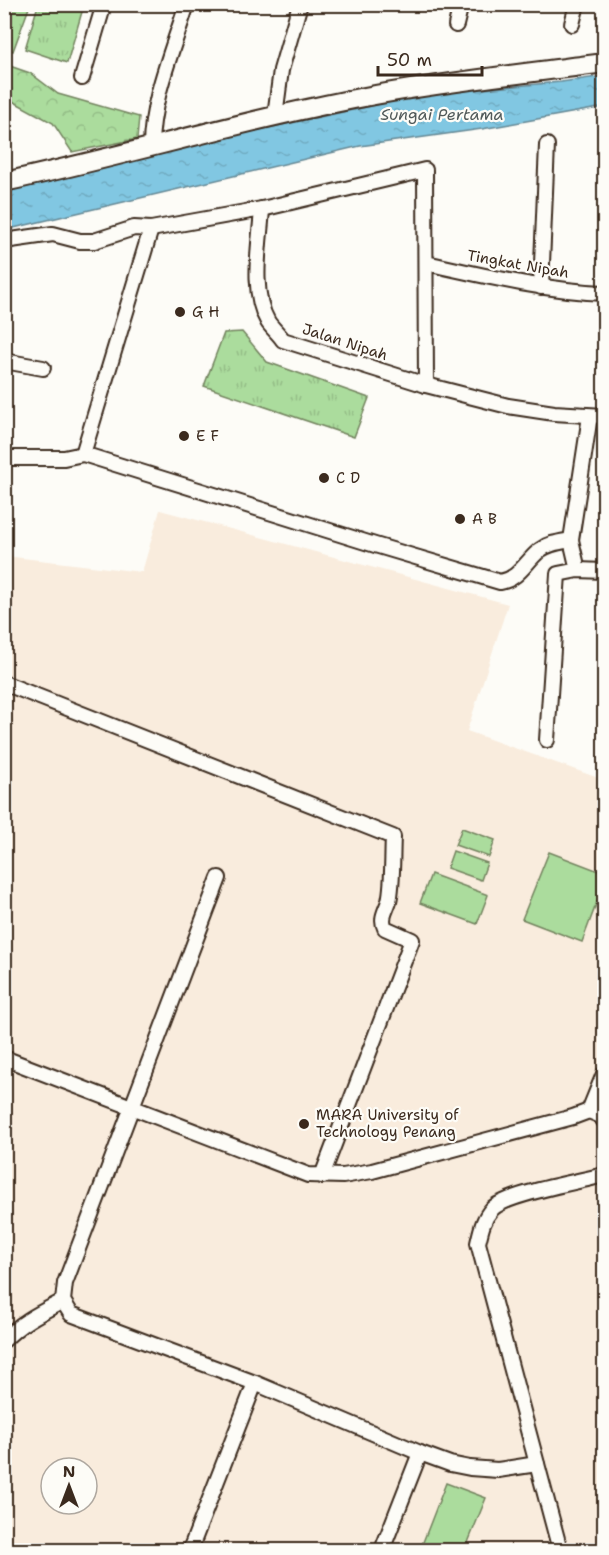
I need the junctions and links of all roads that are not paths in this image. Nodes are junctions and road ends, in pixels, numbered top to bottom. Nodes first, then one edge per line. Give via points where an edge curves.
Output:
1 (104, 4) edge
2 (187, 4) edge
3 (300, 4) edge
4 (460, 4) edge
5 (577, 4) edge
6 (572, 24) dead end
7 (456, 25) dead end
8 (604, 63) edge
9 (82, 78) dead end
10 (274, 116) junction
11 (547, 145) dead end
12 (151, 147) junction
13 (4, 182) edge
14 (262, 209) junction
15 (151, 229) junction
16 (4, 241) edge
17 (426, 263) junction
18 (542, 287) junction
19 (604, 292) edge
20 (4, 361) edge
21 (44, 368) dead end
22 (426, 385) junction
23 (590, 416) junction
24 (604, 416) edge
25 (83, 454) junction
26 (4, 458) edge
27 (571, 540) junction
28 (578, 570) junction
29 (604, 571) edge
30 (4, 683) edge
31 (547, 740) dead end
32 (219, 878) dead end
33 (4, 1058) edge
34 (604, 1074) edge
35 (133, 1107) junction
36 (589, 1111) junction
37 (604, 1121) edge
38 (604, 1175) edge
39 (322, 1176) junction
40 (63, 1300) junction
41 (4, 1340) edge
42 (255, 1383) junction
43 (420, 1453) junction
44 (537, 1464) junction
45 (190, 1551) edge
46 (382, 1551) edge
47 (560, 1551) edge

1 - 9 street
2 - 12 street via 154,110
3 - 10 street via 281,70
4 - 7 street
5 - 6 street
8 - 10 street via 443,84
10 - 12 street
11 - 18 street
12 - 13 street
14 - 15 street
14 - 17 street via 425,170
14 - 22 street, Jalan Nipah via 259,298 268,321 284,340
15 - 16 street via 134,228 94,241 53,234
15 - 25 street
17 - 18 street, Tingkat Nipah
17 - 22 street
18 - 19 street, Tingkat Nipah
20 - 21 street
22 - 23 street, Jalan Nipah via 508,406
23 - 24 street, Jalan Nipah
23 - 27 street
25 - 26 street via 64,458
25 - 27 street via 500,582 509,581 541,549
27 - 28 street
28 - 29 street
28 - 31 street via 558,574
30 - 39 street via 393,837 390,898 382,923 412,940
32 - 35 street
33 - 35 street
34 - 36 street
35 - 39 street via 308,1175
35 - 40 street via 65,1283
36 - 37 street
36 - 39 street via 372,1171
38 - 44 street via 510,1198 494,1206 483,1220 478,1243
40 - 41 street via 33,1316
40 - 42 street via 71,1314
42 - 43 street
42 - 45 street
43 - 44 street via 479,1469
43 - 46 street
44 - 47 street

